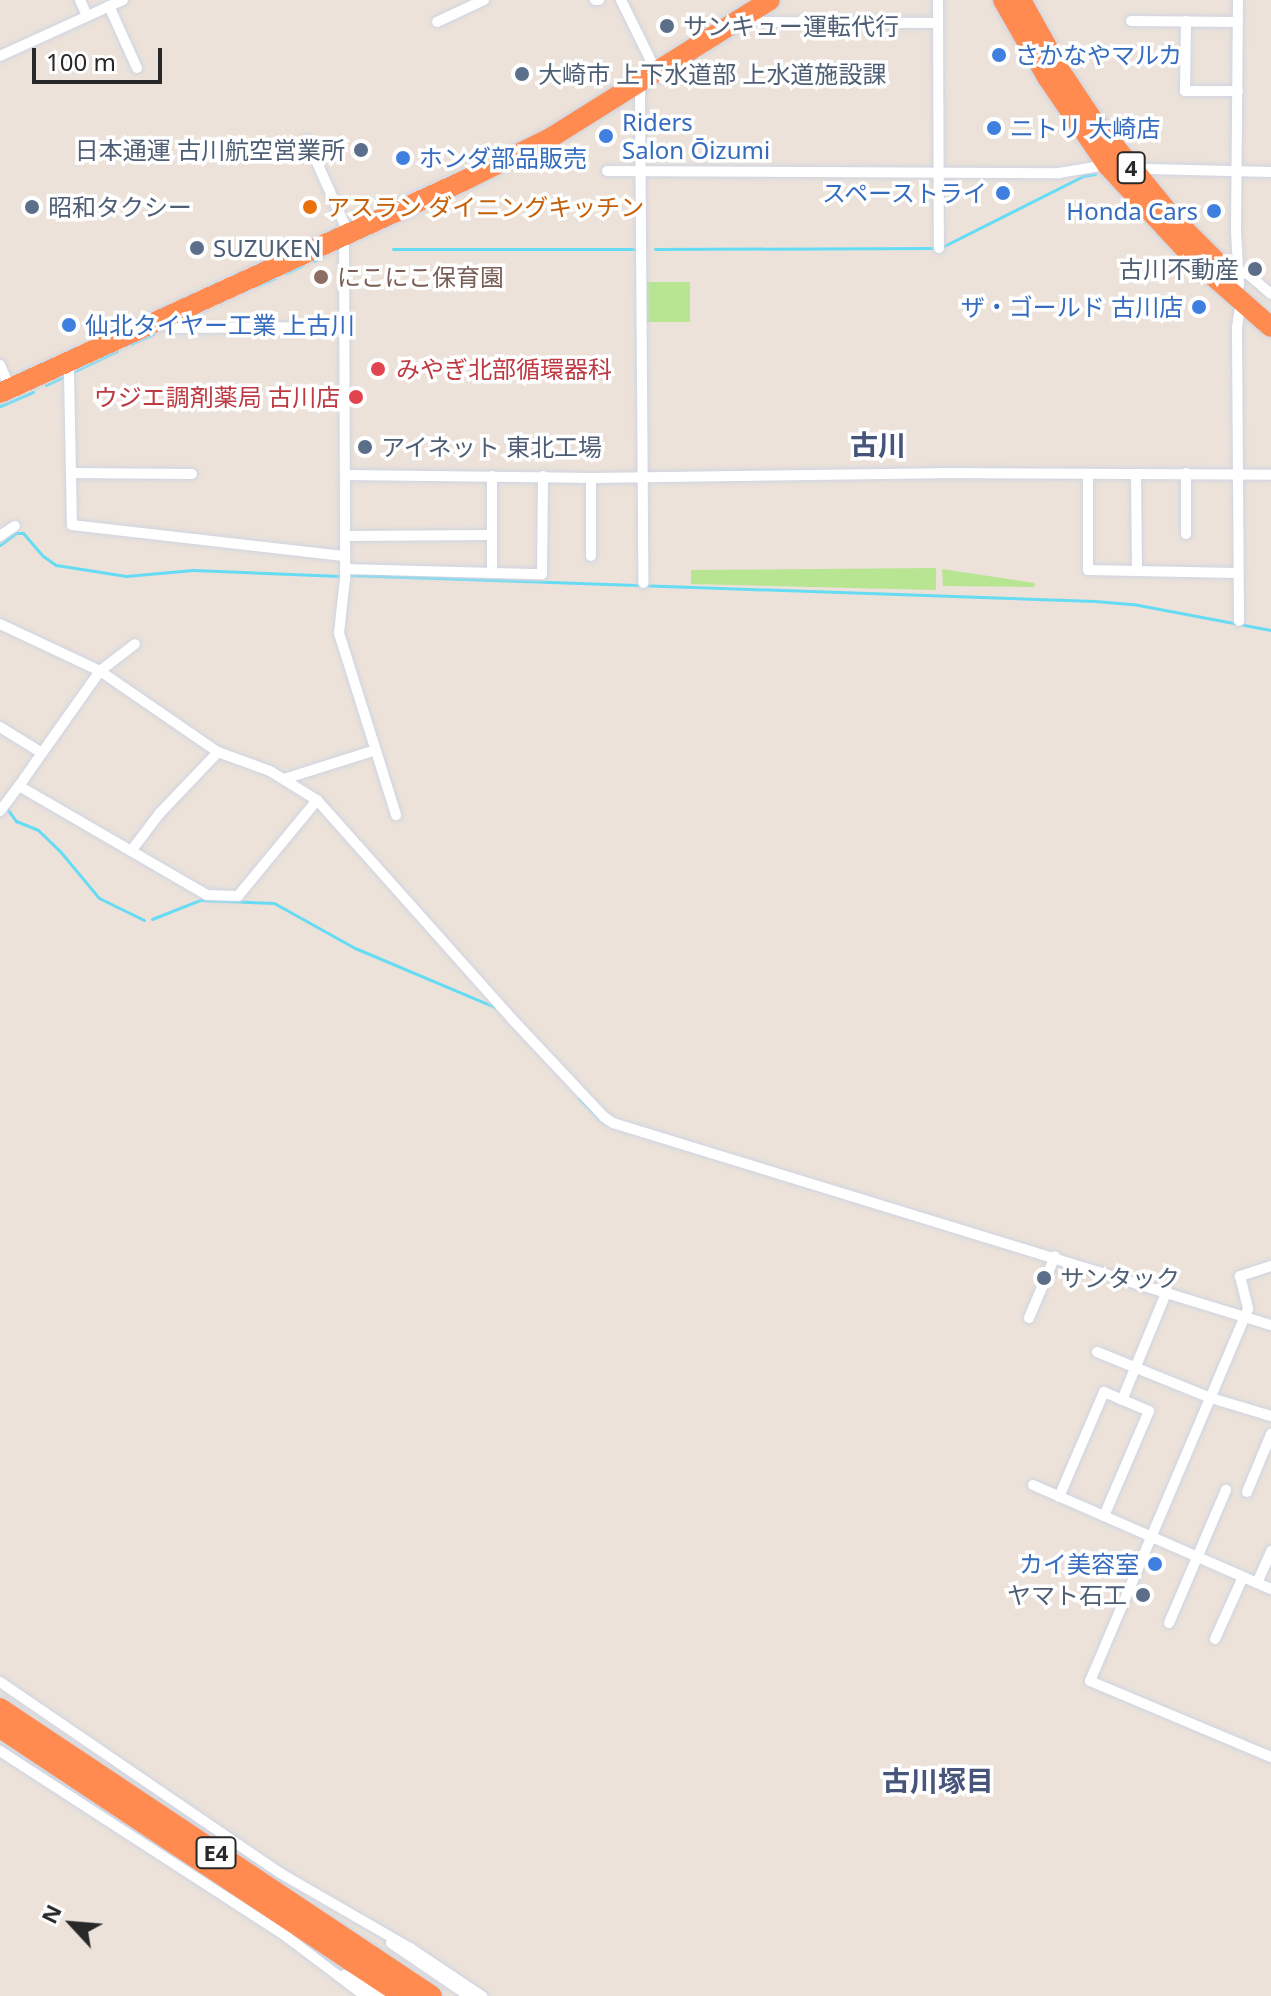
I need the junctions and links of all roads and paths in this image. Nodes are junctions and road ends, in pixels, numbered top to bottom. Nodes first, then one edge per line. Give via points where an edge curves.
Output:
1 (80, 0) edge
2 (123, 0) edge
3 (484, 0) edge
4 (621, 0) edge
5 (770, 0) edge
6 (938, 0) edge
7 (1003, 0) edge
8 (1021, 0) edge
9 (1238, 0) edge
10 (109, 6) junction
11 (746, 8) edge
12 (87, 16) junction
13 (1131, 21) dead end
14 (1186, 21) junction
15 (437, 22) dead end
16 (1238, 22) junction
17 (938, 23) junction
18 (0, 56) edge
19 (652, 63) junction
20 (137, 68) dead end
21 (634, 88) junction
22 (1238, 91) junction
23 (307, 140) dead end
24 (1107, 165) junction
25 (640, 169) junction
26 (607, 171) dead end
27 (1236, 171) junction
28 (939, 172) junction
29 (1271, 172) edge
30 (1137, 174) junction
31 (344, 229) junction
32 (939, 248) dead end
33 (1240, 286) junction
34 (1271, 294) edge
35 (1271, 312) edge
36 (164, 318) junction
37 (345, 327) junction
38 (1271, 327) edge
39 (65, 364) junction
40 (2, 380) edge
41 (71, 473) junction
42 (1186, 473) junction
43 (1236, 473) junction
44 (192, 474) dead end
45 (1136, 474) junction
46 (345, 475) junction
47 (1088, 475) junction
48 (1271, 475) edge
49 (492, 476) junction
50 (543, 476) junction
51 (642, 476) junction
52 (591, 478) junction
53 (15, 526) dead end
54 (1186, 534) dead end
55 (492, 535) junction
56 (0, 536) edge
57 (345, 536) junction
58 (345, 556) junction
59 (591, 556) dead end
60 (1137, 571) junction
61 (345, 573) junction
62 (492, 573) junction
63 (1236, 573) junction
64 (643, 583) dead end
65 (1239, 621) dead end
66 (0, 624) edge
67 (135, 644) dead end
68 (100, 671) junction
69 (0, 727) edge
70 (376, 750) junction
71 (218, 752) junction
72 (42, 753) junction
73 (284, 779) junction
74 (19, 786) junction
75 (317, 800) junction
76 (0, 811) edge
77 (396, 815) dead end
78 (131, 851) junction
79 (1055, 1256) junction
80 (1271, 1266) edge
81 (1167, 1291) junction
82 (1245, 1317) junction
83 (1029, 1318) dead end
84 (1271, 1325) edge
85 (1097, 1352) dead end
86 (1136, 1367) junction
87 (1211, 1398) junction
88 (1122, 1400) junction
89 (1271, 1416) edge
90 (1271, 1434) edge
91 (1033, 1485) dead end
92 (1226, 1490) dead end
93 (1247, 1492) dead end
94 (1059, 1497) junction
95 (1104, 1516) junction
96 (1151, 1538) junction
97 (1271, 1551) edge
98 (1196, 1557) junction
99 (1243, 1577) junction
100 (1257, 1583) junction
101 (1271, 1589) edge
102 (1169, 1623) dead end
103 (1215, 1639) dead end
104 (0, 1682) edge
105 (0, 1708) edge
106 (0, 1728) edge
107 (0, 1751) edge
108 (1271, 1757) edge
109 (378, 1931) junction
110 (328, 1968) junction
111 (438, 1986) edge
112 (365, 1996) edge
113 (380, 1996) edge
114 (404, 1996) edge
115 (469, 1996) edge
116 (482, 1996) edge

1 - 12 street
2 - 10 street
3 - 15 street
4 - 19 street
5 - 11 highway
6 - 17 street
7 - 24 highway, 4
8 - 30 highway, 4 via 1061,72
9 - 16 street
10 - 12 street
10 - 20 street
11 - 17 street via 764,22
11 - 19 highway
11 - 21 highway
12 - 18 street
13 - 14 street
14 - 16 street
14 - 22 street via 1185,91
16 - 22 street
17 - 28 street
19 - 31 highway via 544,128
21 - 25 street via 640,93
21 - 31 highway via 552,137
22 - 27 street
23 - 31 street
24 - 28 street via 1059,173
24 - 33 highway, 4 via 1163,229
25 - 26 street
25 - 28 street
25 - 51 street
27 - 29 street
27 - 30 street via 1148,169
27 - 33 street
28 - 32 street
30 - 33 highway, 4
31 - 36 highway
31 - 37 street
31 - 40 highway
33 - 34 street via 1248,274
33 - 35 highway, 4
33 - 38 highway, 4
33 - 43 street
36 - 37 street via 171,328
36 - 39 highway
37 - 46 street
39 - 40 highway
39 - 41 street
41 - 44 street
41 - 58 street via 72,525
42 - 43 street
42 - 45 street
42 - 54 street
43 - 48 street
43 - 63 street
45 - 47 street
45 - 60 street
46 - 49 street
46 - 57 street
47 - 51 street
47 - 60 street via 1088,570
49 - 50 street
49 - 55 street
50 - 52 street
50 - 62 street via 542,574
51 - 52 street
51 - 64 street
52 - 59 street
53 - 56 street
55 - 57 street
55 - 62 street
57 - 58 street
58 - 61 street
60 - 63 street
61 - 62 street
61 - 70 street via 339,633
63 - 65 street
66 - 68 street
67 - 68 street
68 - 71 street
68 - 72 street
69 - 72 street
70 - 73 street
70 - 77 street
71 - 73 street
71 - 78 street
72 - 74 street
73 - 75 street
74 - 76 street
74 - 78 street
75 - 78 street via 238,896 197,891
75 - 79 street via 604,1117 622,1127
79 - 81 street
79 - 83 street
80 - 82 street via 1240,1276
81 - 82 street
81 - 86 street
82 - 84 street
82 - 87 street
85 - 86 street
86 - 87 street
86 - 88 street
87 - 89 street
87 - 96 street
88 - 94 street via 1104,1392
88 - 95 street via 1149,1411
90 - 93 street
91 - 94 street
92 - 98 street
94 - 95 street
95 - 96 street
96 - 98 street
96 - 108 street via 1090,1681
97 - 100 street
98 - 99 street
98 - 102 street
99 - 100 street
99 - 103 street
100 - 101 street
104 - 109 street via 280,1873
105 - 111 highway, E4
106 - 114 highway, E4
107 - 110 street
109 - 111 street
109 - 116 street
110 - 112 street
110 - 113 street
111 - 115 street

